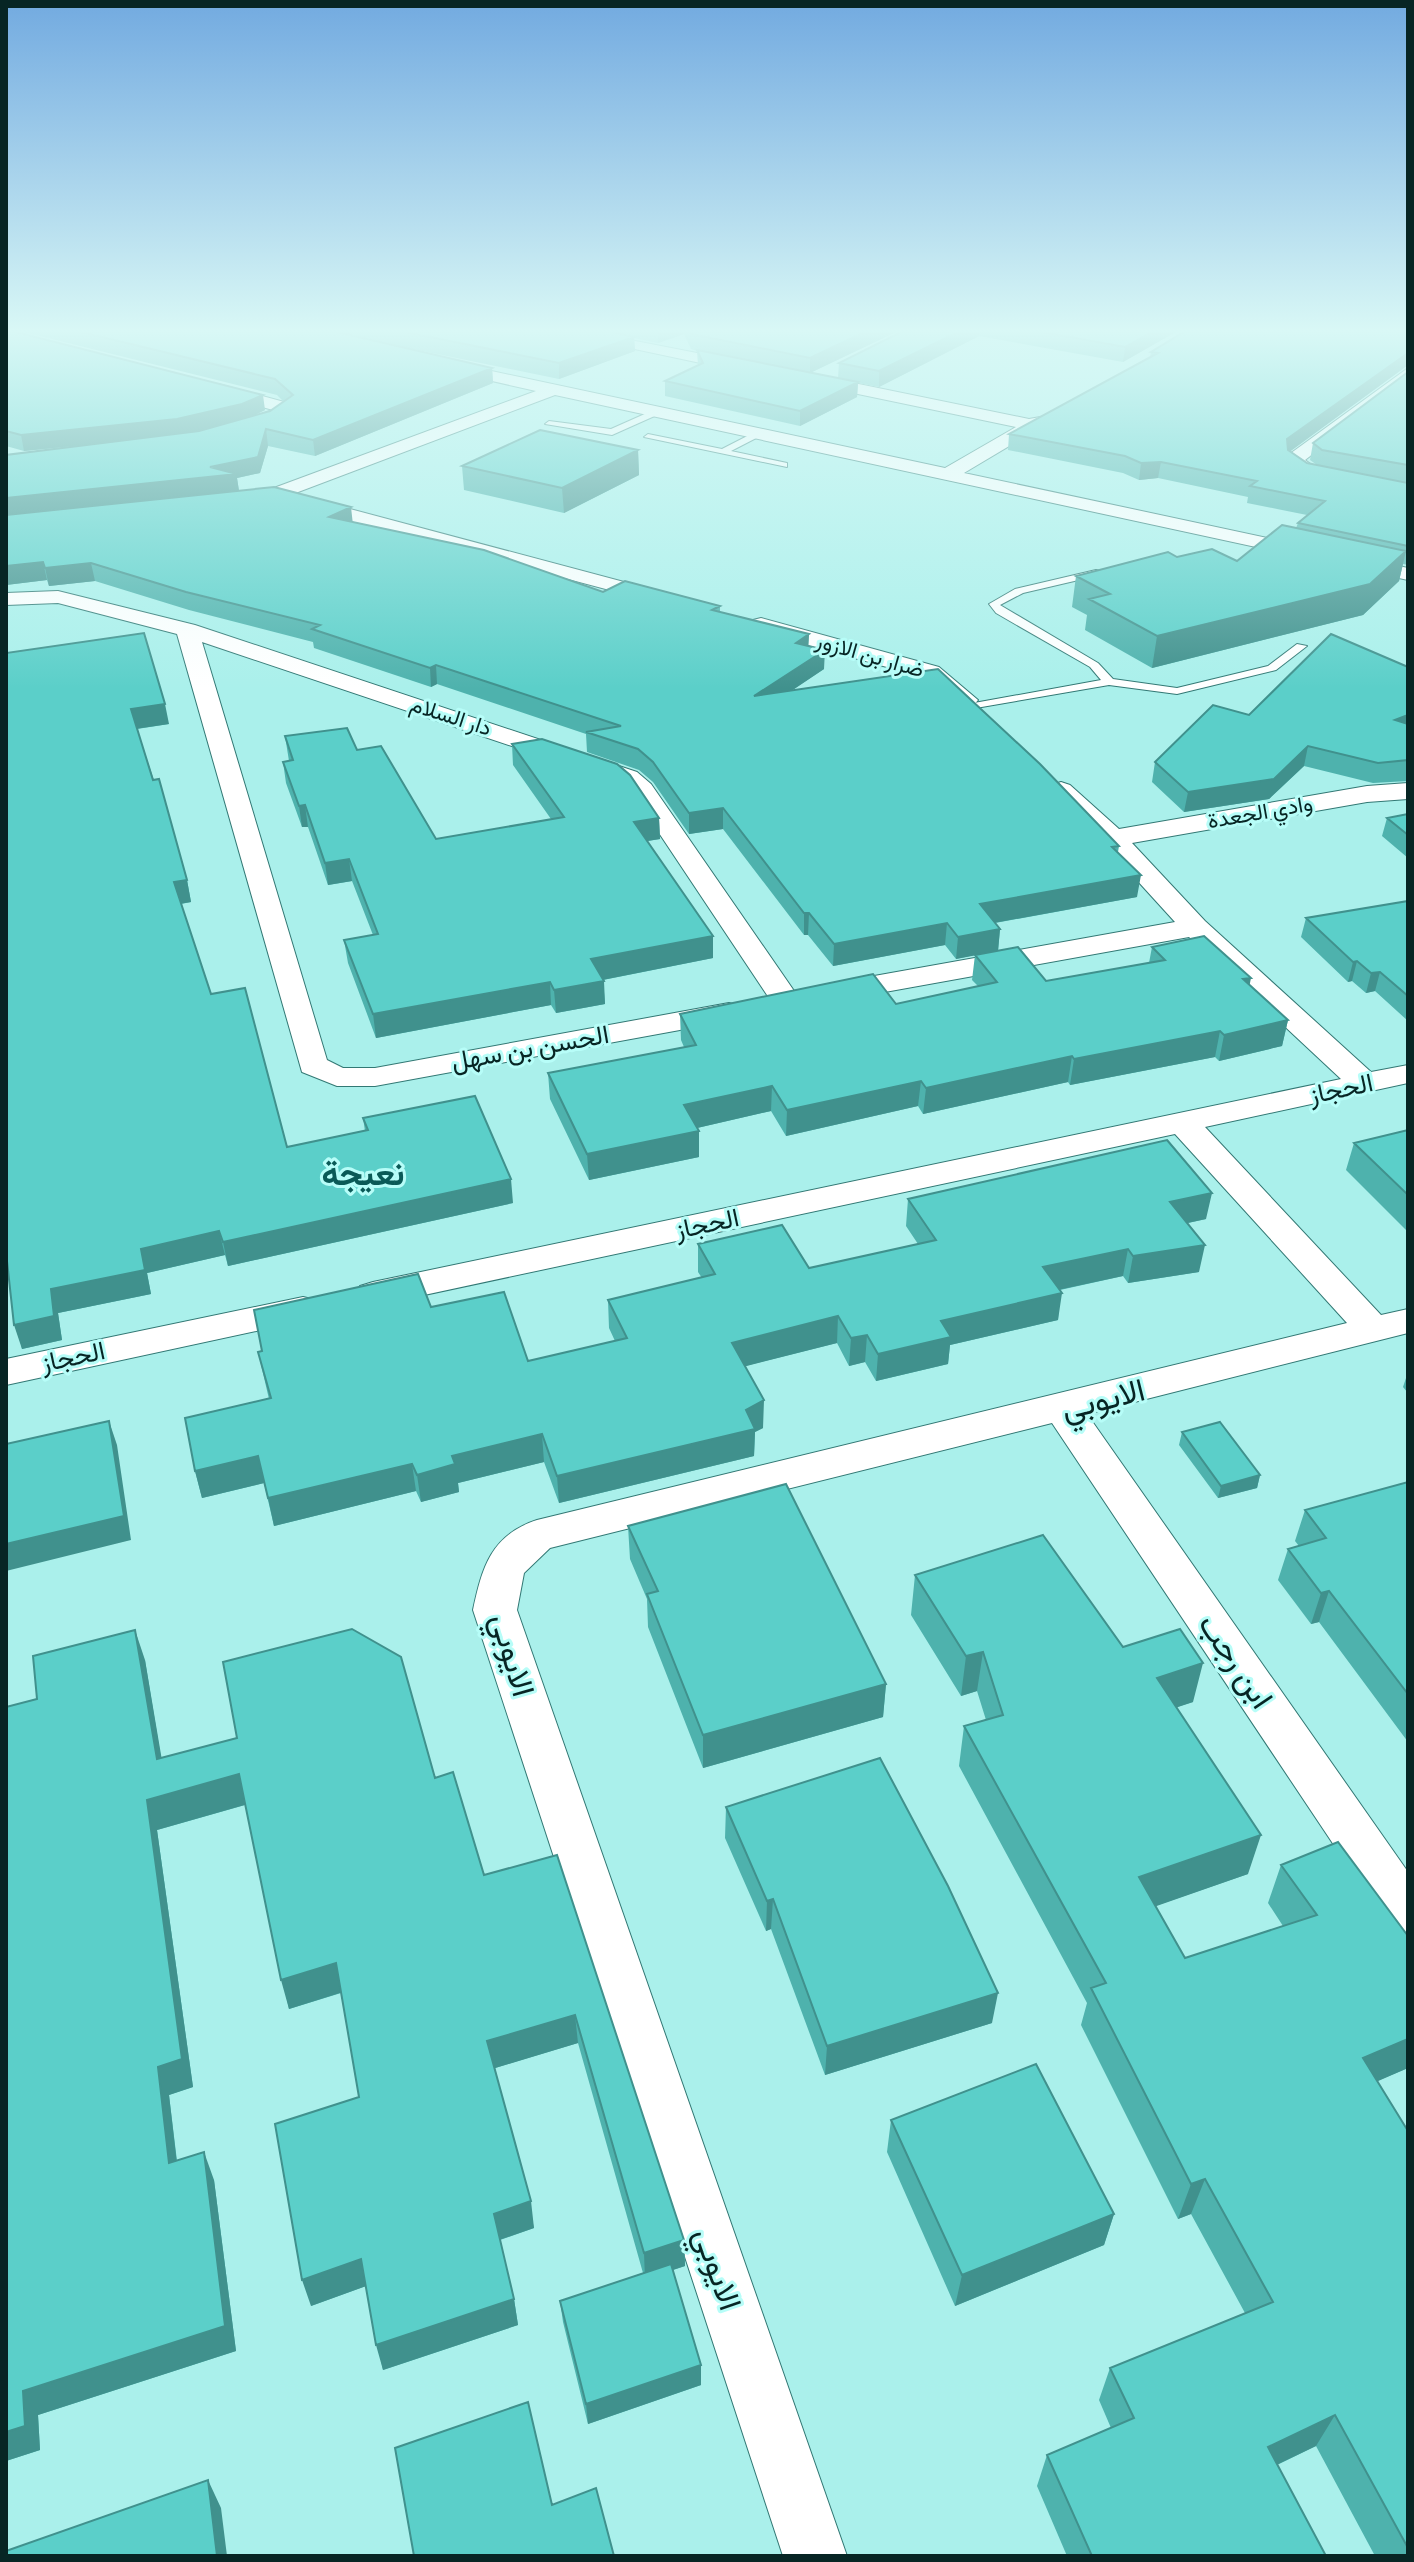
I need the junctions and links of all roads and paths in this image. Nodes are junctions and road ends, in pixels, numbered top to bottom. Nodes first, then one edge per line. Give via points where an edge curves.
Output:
1 (396, 450) edge
2 (711, 450) edge
3 (728, 450) edge
4 (838, 450) edge
5 (990, 450) edge
6 (1307, 450) edge
7 (723, 452) junction
8 (784, 465) dead end
9 (950, 473) junction
10 (1408, 492) edge
11 (277, 495) junction
12 (247, 498) edge
13 (1107, 571) edge
14 (1408, 574) edge
15 (6, 599) edge
16 (685, 604) edge
17 (745, 620) edge
18 (187, 630) junction
19 (1301, 646) dead end
20 (1109, 682) junction
21 (974, 707) junction
22 (997, 729) edge
23 (1043, 772) edge
24 (1408, 791) edge
25 (1113, 838) junction
26 (1195, 927) junction
27 (786, 1001) junction
28 (1408, 1074) edge
29 (1365, 1084) junction
30 (1183, 1123) junction
31 (1391, 1326) edge
32 (6, 1372) edge
33 (1063, 1409) junction
34 (1408, 1913) edge
35 (815, 2556) edge

1 - 11 street
2 - 7 lane
3 - 7 lane
4 - 9 street
5 - 9 street
6 - 10 street via 1293,460 1311,473
7 - 8 lane
9 - 14 street
11 - 12 street
11 - 16 street
13 - 20 lane via 1019,591 994,604 1094,665
15 - 18 street, دار السلام via 58,597
17 - 21 street, ضرار بن الازور via 931,672
18 - 27 street, دار السلام via 628,777 642,789
18 - 27 street, الحسن بن سهل via 313,1065 337,1077 375,1077
19 - 20 lane via 1272,668 1177,691
20 - 21 lane
21 - 22 street, ضرار بن الازور
23 - 25 street
24 - 25 street, وادي الجعدة
25 - 26 street
26 - 27 street, الحسن بن سهل
26 - 29 street
28 - 29 street, الحجاز
29 - 30 street, الحجاز
30 - 31 street, الايوبي
30 - 32 street, الحجاز
31 - 33 street, الايوبي
33 - 34 street, ابن رجب
33 - 35 street, الايوبي via 537,1536 504,1566 495,1610

